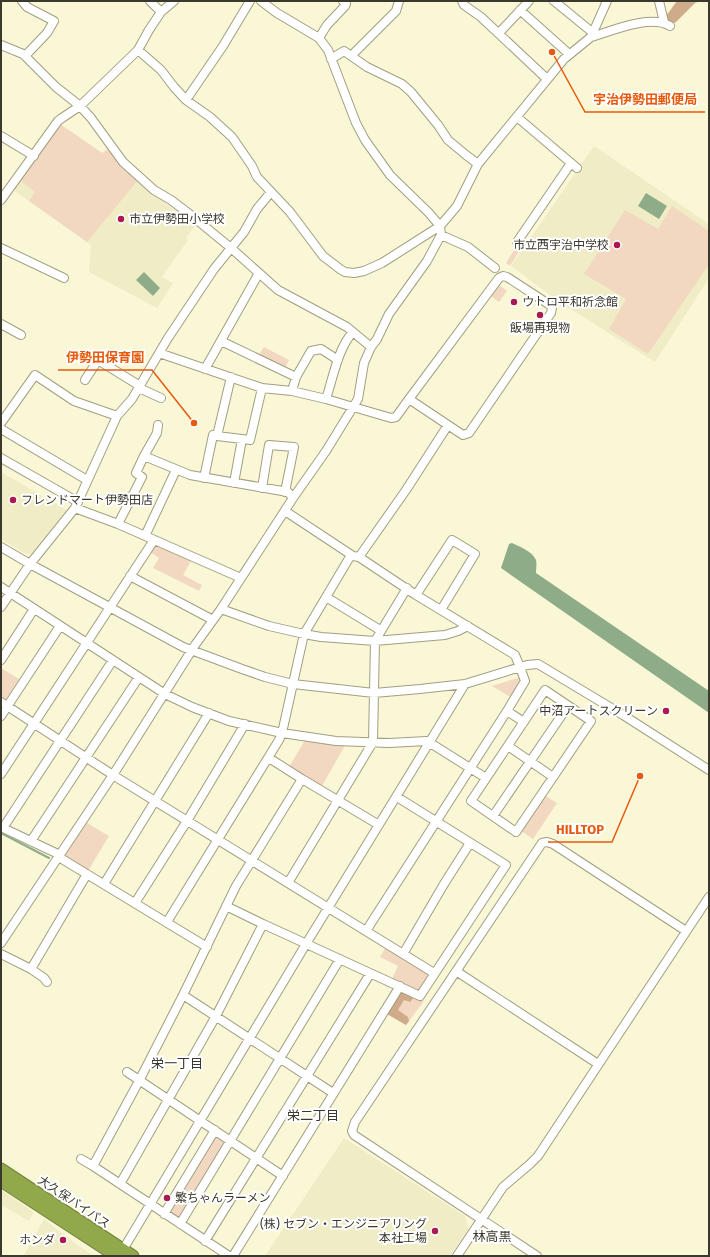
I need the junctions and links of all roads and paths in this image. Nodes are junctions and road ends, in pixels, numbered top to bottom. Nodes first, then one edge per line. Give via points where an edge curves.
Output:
1 (22, 1) edge
2 (150, 1) edge
3 (174, 1) edge
4 (250, 1) edge
5 (262, 1) edge
6 (343, 1) edge
7 (399, 1) edge
8 (529, 1) edge
9 (554, 1) edge
10 (607, 1) edge
11 (659, 1) edge
12 (465, 2) edge
13 (520, 10) junction
14 (161, 12) junction
15 (498, 33) junction
16 (592, 35) junction
17 (319, 38) junction
18 (1, 45) edge
19 (138, 50) junction
20 (569, 54) junction
21 (25, 56) junction
22 (351, 56) junction
23 (331, 59) junction
24 (547, 79) junction
25 (186, 100) junction
26 (80, 106) junction
27 (517, 117) junction
28 (1, 136) edge
29 (34, 156) junction
30 (478, 164) junction
31 (271, 192) junction
32 (1, 200) edge
33 (440, 226) junction
34 (441, 235) junction
35 (517, 242) dead end
36 (1, 248) edge
37 (231, 248) junction
38 (495, 268) dead end
39 (258, 273) junction
40 (64, 278) dead end
41 (1, 324) edge
42 (353, 332) junction
43 (21, 335) dead end
44 (220, 340) junction
45 (371, 346) junction
46 (159, 353) junction
47 (338, 360) junction
48 (205, 368) junction
49 (231, 377) junction
50 (296, 377) junction
51 (85, 380) dead end
52 (139, 387) junction
53 (262, 388) junction
54 (292, 391) junction
55 (161, 398) dead end
56 (326, 398) junction
57 (409, 399) junction
58 (353, 407) junction
59 (117, 416) junction
60 (1, 423) edge
61 (158, 425) dead end
62 (448, 425) junction
63 (1, 429) edge
64 (217, 436) junction
65 (242, 439) junction
66 (144, 456) junction
67 (1, 458) edge
68 (176, 470) junction
69 (204, 478) junction
70 (87, 480) junction
71 (234, 483) junction
72 (262, 488) junction
73 (285, 492) junction
74 (293, 498) junction
75 (76, 505) junction
76 (285, 512) junction
77 (118, 524) junction
78 (145, 536) junction
79 (154, 540) junction
80 (1, 547) edge
81 (355, 556) junction
82 (30, 564) junction
83 (130, 576) junction
84 (241, 578) junction
85 (1, 587) edge
86 (407, 588) junction
87 (10, 593) junction
88 (416, 595) junction
89 (326, 597) junction
90 (1, 607) edge
91 (109, 608) junction
92 (34, 609) junction
93 (221, 609) junction
94 (441, 610) junction
95 (212, 620) junction
96 (60, 626) junction
97 (468, 626) junction
98 (380, 630) junction
99 (304, 634) junction
100 (375, 641) junction
101 (86, 643) junction
102 (192, 651) junction
103 (1, 660) edge
104 (113, 660) junction
105 (520, 667) junction
106 (139, 677) junction
107 (294, 684) junction
108 (465, 684) junction
109 (374, 693) junction
110 (165, 694) junction
111 (4, 704) edge
112 (568, 706) junction
113 (507, 711) junction
114 (209, 713) junction
115 (1, 716) edge
116 (524, 722) junction
117 (34, 723) junction
118 (245, 724) junction
119 (282, 733) junction
120 (61, 741) junction
121 (372, 742) junction
122 (430, 743) junction
123 (508, 746) junction
124 (87, 758) junction
125 (269, 758) junction
126 (530, 761) junction
127 (471, 768) junction
128 (709, 770) edge
129 (1, 774) edge
130 (113, 775) junction
131 (553, 777) junction
132 (486, 778) junction
133 (302, 780) junction
134 (397, 797) junction
135 (338, 800) junction
136 (155, 801) junction
137 (493, 816) junction
138 (187, 821) junction
139 (436, 822) junction
140 (379, 825) junction
141 (2, 827) edge
142 (218, 840) junction
143 (31, 841) junction
144 (470, 843) junction
145 (58, 855) junction
146 (252, 861) junction
147 (87, 874) junction
148 (288, 882) junction
149 (104, 884) junction
150 (709, 897) edge
151 (135, 903) junction
152 (226, 906) junction
153 (328, 907) junction
154 (167, 922) junction
155 (263, 924) junction
156 (366, 931) junction
157 (686, 931) junction
158 (1, 943) edge
159 (306, 944) junction
160 (207, 947) junction
161 (1, 954) edge
162 (403, 954) junction
163 (340, 959) junction
164 (31, 969) junction
165 (456, 971) junction
166 (434, 973) junction
167 (370, 974) junction
168 (47, 982) dead end
169 (400, 986) junction
170 (183, 995) junction
171 (216, 1016) junction
172 (250, 1038) junction
173 (280, 1058) junction
174 (598, 1064) junction
175 (127, 1072) dead end
176 (307, 1076) junction
177 (140, 1081) junction
178 (333, 1093) junction
179 (168, 1100) junction
180 (200, 1120) junction
181 (215, 1130) junction
182 (230, 1141) junction
183 (256, 1158) junction
184 (81, 1159) dead end
185 (93, 1166) junction
186 (1, 1169) edge
187 (282, 1176) junction
188 (1, 1181) edge
189 (120, 1184) junction
190 (150, 1204) junction
191 (164, 1214) junction
192 (481, 1219) junction
193 (180, 1224) junction
194 (205, 1241) junction
195 (123, 1254) edge
196 (229, 1256) edge
197 (233, 1256) edge
198 (457, 1256) edge
199 (537, 1256) edge

1 - 21 street via 27,7 54,21 47,33
2 - 14 street
3 - 14 street
4 - 25 street
5 - 17 street
6 - 17 street via 345,6
7 - 22 street via 396,11
8 - 13 street
9 - 16 street
10 - 16 street
11 - 16 street via 667,24 650,22
12 - 15 street
13 - 15 street
13 - 20 street
14 - 19 street
15 - 24 street
16 - 20 street
17 - 23 street
18 - 21 street
19 - 25 street via 161,70
19 - 26 street
20 - 24 street
21 - 26 street via 56,88
22 - 23 street via 344,52
22 - 30 street via 402,84 448,140
23 - 33 street via 365,140 390,175
24 - 27 street
25 - 31 street via 232,137 257,176
26 - 29 street via 58,121
26 - 37 street via 123,162 154,190 192,216
27 - 30 street
27 - 35 street via 574,165
28 - 29 street
29 - 32 street
30 - 33 street via 457,206
31 - 33 street via 290,212 323,256 346,272 354,273 373,268
31 - 37 street
33 - 34 street
34 - 38 street via 468,247
34 - 45 street
36 - 40 street
37 - 39 street
37 - 46 street via 214,269
39 - 42 street via 278,290
39 - 44 street
41 - 43 street
42 - 45 street
42 - 47 street
44 - 48 street
44 - 50 street
45 - 58 street via 364,363 358,399
46 - 48 street
46 - 52 street
47 - 50 street via 321,349 312,351
47 - 56 street
48 - 49 street
49 - 53 street
49 - 64 street
50 - 54 street
51 - 52 street via 98,360
52 - 55 street
52 - 59 street
53 - 54 street
53 - 65 street via 250,440
54 - 56 street
56 - 58 street
57 - 58 street via 396,417 391,418
57 - 62 street
57 - 62 street via 499,278 507,277 550,305 551,313 469,434 463,435
58 - 74 street
59 - 60 street via 74,401 35,375
59 - 70 street
61 - 66 street via 158,433
62 - 81 street via 406,490
63 - 70 street
64 - 65 street
64 - 69 street via 212,435
65 - 71 street
66 - 68 street
66 - 77 street via 136,473 142,477
67 - 75 street
68 - 69 street
68 - 78 street
69 - 71 street
70 - 75 street
71 - 72 street
72 - 73 street
72 - 73 street via 269,445 294,447
73 - 74 street
74 - 76 street
75 - 77 street
75 - 82 street
76 - 81 street
76 - 84 street
77 - 78 street
78 - 79 street
79 - 83 street
79 - 84 street
80 - 82 street
81 - 86 street
81 - 89 street
82 - 87 street
82 - 91 street
83 - 91 street
83 - 95 street
84 - 93 street
85 - 87 street
86 - 88 street
86 - 98 street
87 - 90 street
87 - 92 street
88 - 94 street
88 - 94 street via 452,540 475,554
89 - 98 street
89 - 99 street
91 - 101 street
91 - 102 street
92 - 96 street
92 - 103 street
93 - 95 street
93 - 99 street via 269,626
94 - 97 street
95 - 102 street
96 - 101 street
96 - 111 street
97 - 100 street via 445,635
97 - 105 street via 515,655
98 - 100 street
99 - 100 street
99 - 107 street
100 - 109 street
101 - 104 street
101 - 117 street
102 - 107 street via 266,678
102 - 110 street
104 - 106 street
104 - 120 street
105 - 108 street
105 - 113 street via 525,682
105 - 128 street via 539,665
106 - 110 street
106 - 124 street
107 - 109 street
107 - 119 street
108 - 109 street
108 - 122 street
109 - 121 street
110 - 114 street
110 - 130 street
111 - 115 street
111 - 117 street
112 - 116 street via 545,690
112 - 126 street
112 - 131 street via 591,721
113 - 116 street
113 - 127 street
114 - 118 street
114 - 136 street
116 - 123 street
117 - 120 street
117 - 129 street
118 - 119 street
118 - 138 street
119 - 121 street via 336,741
119 - 125 street
120 - 124 street
120 - 141 street
121 - 122 street
121 - 135 street
122 - 127 street
122 - 134 street
123 - 126 street
123 - 132 street
124 - 130 street
124 - 143 street
125 - 133 street
125 - 142 street
126 - 131 street
126 - 137 street
127 - 132 street
127 - 139 street
130 - 136 street
130 - 145 street
131 - 137 street via 516,832
132 - 137 street via 470,801
133 - 135 street
133 - 146 street
134 - 139 street
134 - 140 street
135 - 140 street
135 - 148 street
136 - 138 street
136 - 149 street
138 - 142 street
138 - 151 street
139 - 144 street
139 - 156 street
140 - 153 street
141 - 143 street
142 - 146 street
142 - 154 street
143 - 145 street
144 - 162 street
144 - 166 street via 506,865
145 - 147 street
145 - 158 street
146 - 148 street
146 - 152 street
147 - 149 street
147 - 164 street
148 - 153 street
149 - 151 street
150 - 157 street
151 - 154 street
152 - 155 street
152 - 160 street
153 - 156 street
153 - 159 street
154 - 160 street
155 - 159 street
155 - 171 street
156 - 162 street
157 - 165 street via 547,842 542,843
157 - 174 street
159 - 163 street
159 - 172 street
160 - 170 street
161 - 164 street
162 - 166 street
163 - 167 street
163 - 173 street
164 - 168 street
165 - 174 street
165 - 192 street via 355,1122 352,1131 354,1135
166 - 169 street via 420,996
167 - 169 street
167 - 176 street
169 - 178 street
170 - 171 street
170 - 177 street
171 - 172 street
171 - 179 street
172 - 173 street
172 - 180 street
173 - 176 street
173 - 182 street
174 - 192 street via 538,1156 503,1187
175 - 177 street
176 - 178 street
176 - 183 street
177 - 179 street
177 - 185 street
178 - 187 street
179 - 180 street
179 - 189 street
180 - 181 street
180 - 190 street
181 - 182 street
181 - 191 street
182 - 183 street
182 - 193 street
183 - 187 street
183 - 194 street
184 - 185 street
185 - 189 street
186 - 195 highway, 大久保バイパス
187 - 197 street
188 - 195 highway, 大久保バイパス
189 - 190 street
190 - 191 street
190 - 195 street
191 - 193 street
192 - 198 street
192 - 199 street
193 - 194 street
194 - 196 street

